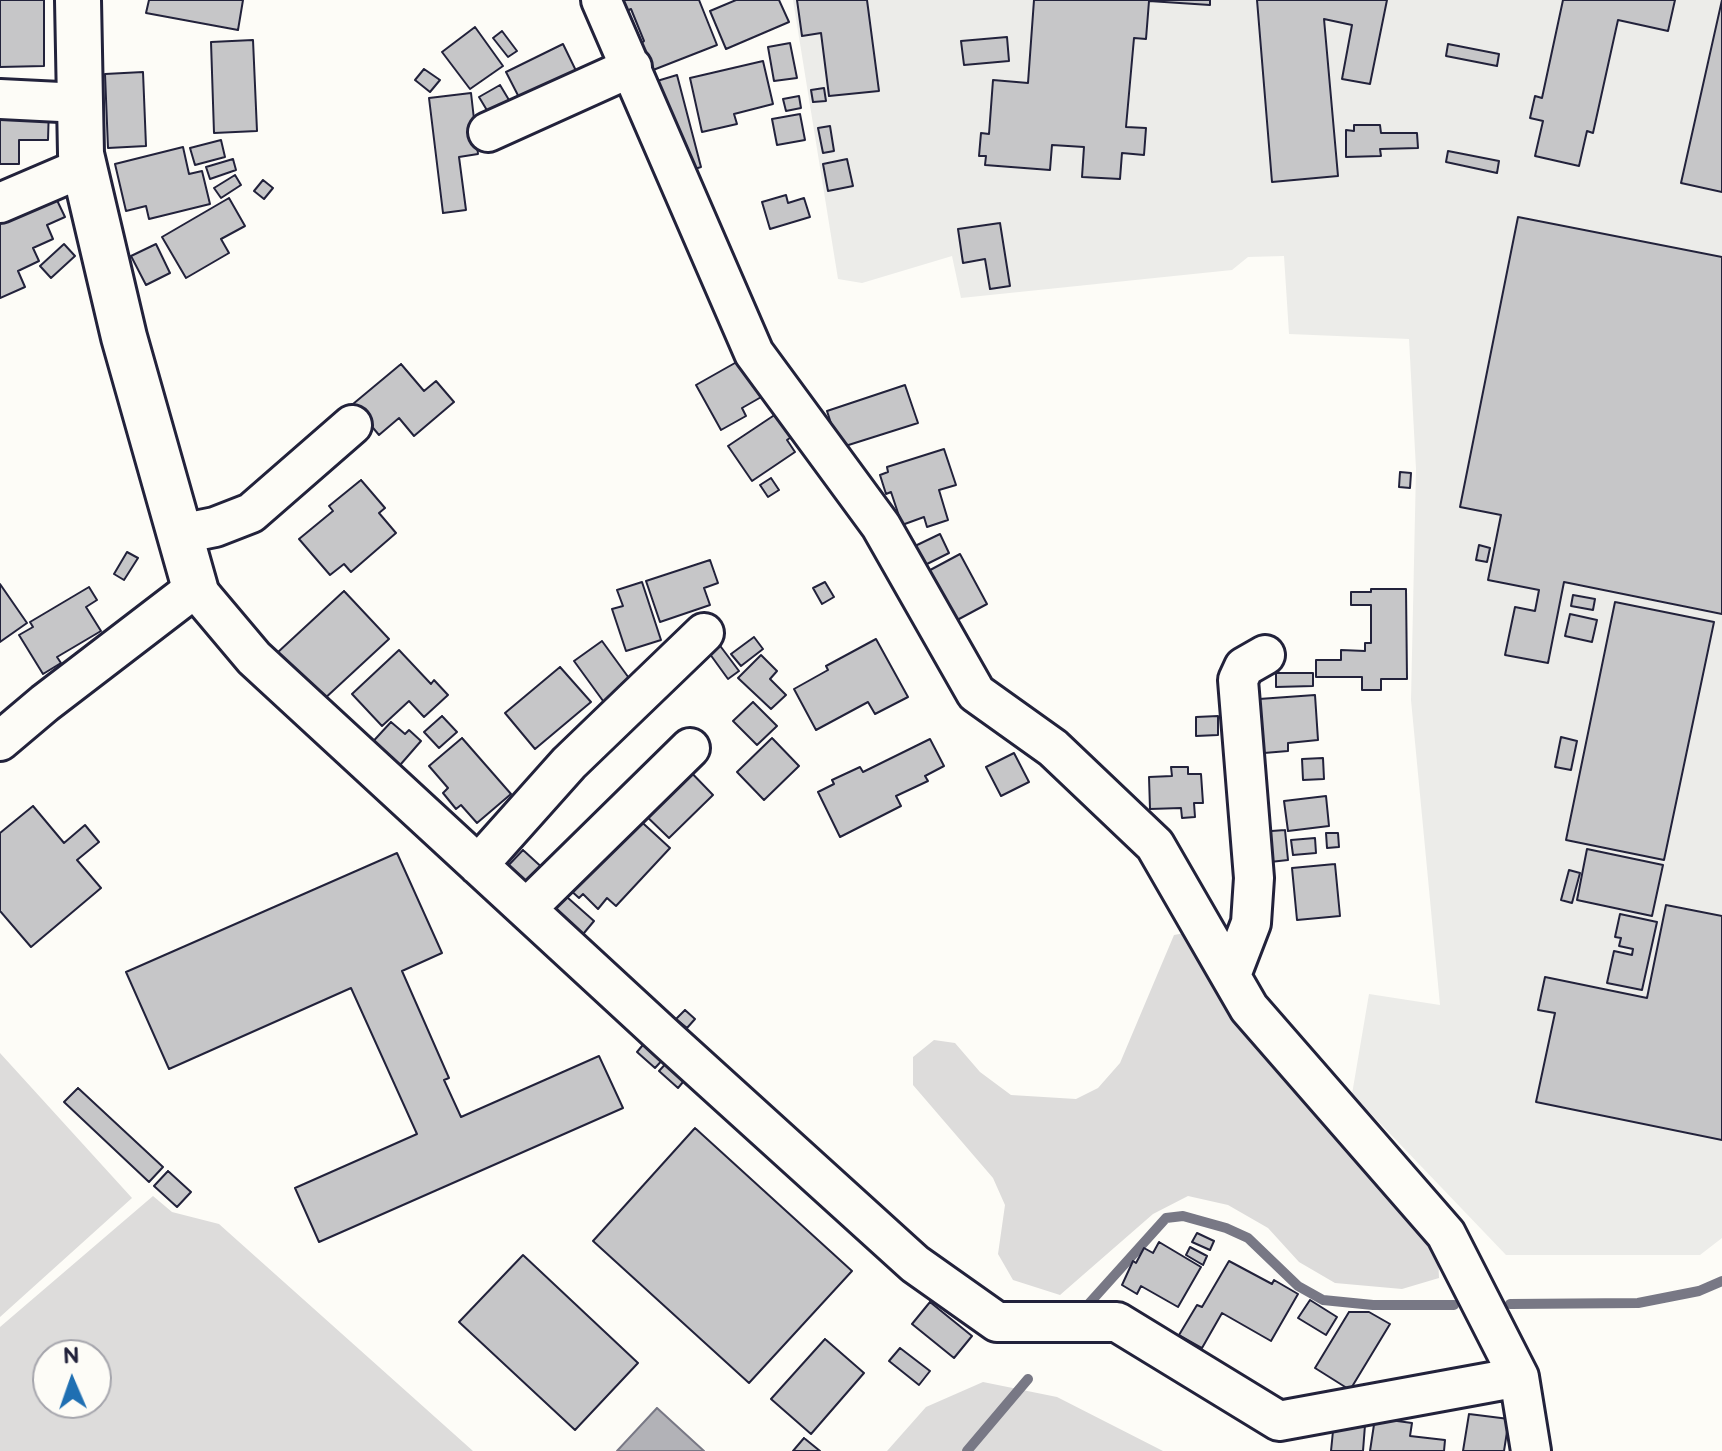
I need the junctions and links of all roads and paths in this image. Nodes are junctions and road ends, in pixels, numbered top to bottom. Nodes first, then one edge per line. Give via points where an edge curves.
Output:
1 (78, 0) edge
2 (601, 0) edge
3 (632, 67) junction
4 (0, 99) edge
5 (80, 103) junction
6 (488, 132) dead end
7 (84, 167) junction
8 (0, 203) edge
9 (352, 425) dead end
10 (180, 534) junction
11 (195, 588) junction
12 (704, 633) dead end
13 (1265, 655) dead end
14 (0, 741) edge
15 (690, 748) dead end
16 (478, 865) junction
17 (526, 909) junction
18 (1231, 975) junction
19 (1519, 1377) junction
20 (1531, 1451) edge

1 - 5 street
2 - 3 street
3 - 6 street
3 - 18 street via 754,353 881,526 976,693 1053,748 1155,845
4 - 5 street
5 - 7 street
7 - 8 street
7 - 10 street via 124,337
9 - 10 street via 251,513
10 - 11 street
11 - 14 street
11 - 16 street via 254,658
12 - 16 street via 569,763
13 - 18 street via 1244,667 1238,680 1254,878 1251,923
15 - 17 street
16 - 17 street
17 - 19 street via 915,1264 997,1322 1117,1322 1279,1421
18 - 19 street via 1249,1008 1446,1234
19 - 20 street

